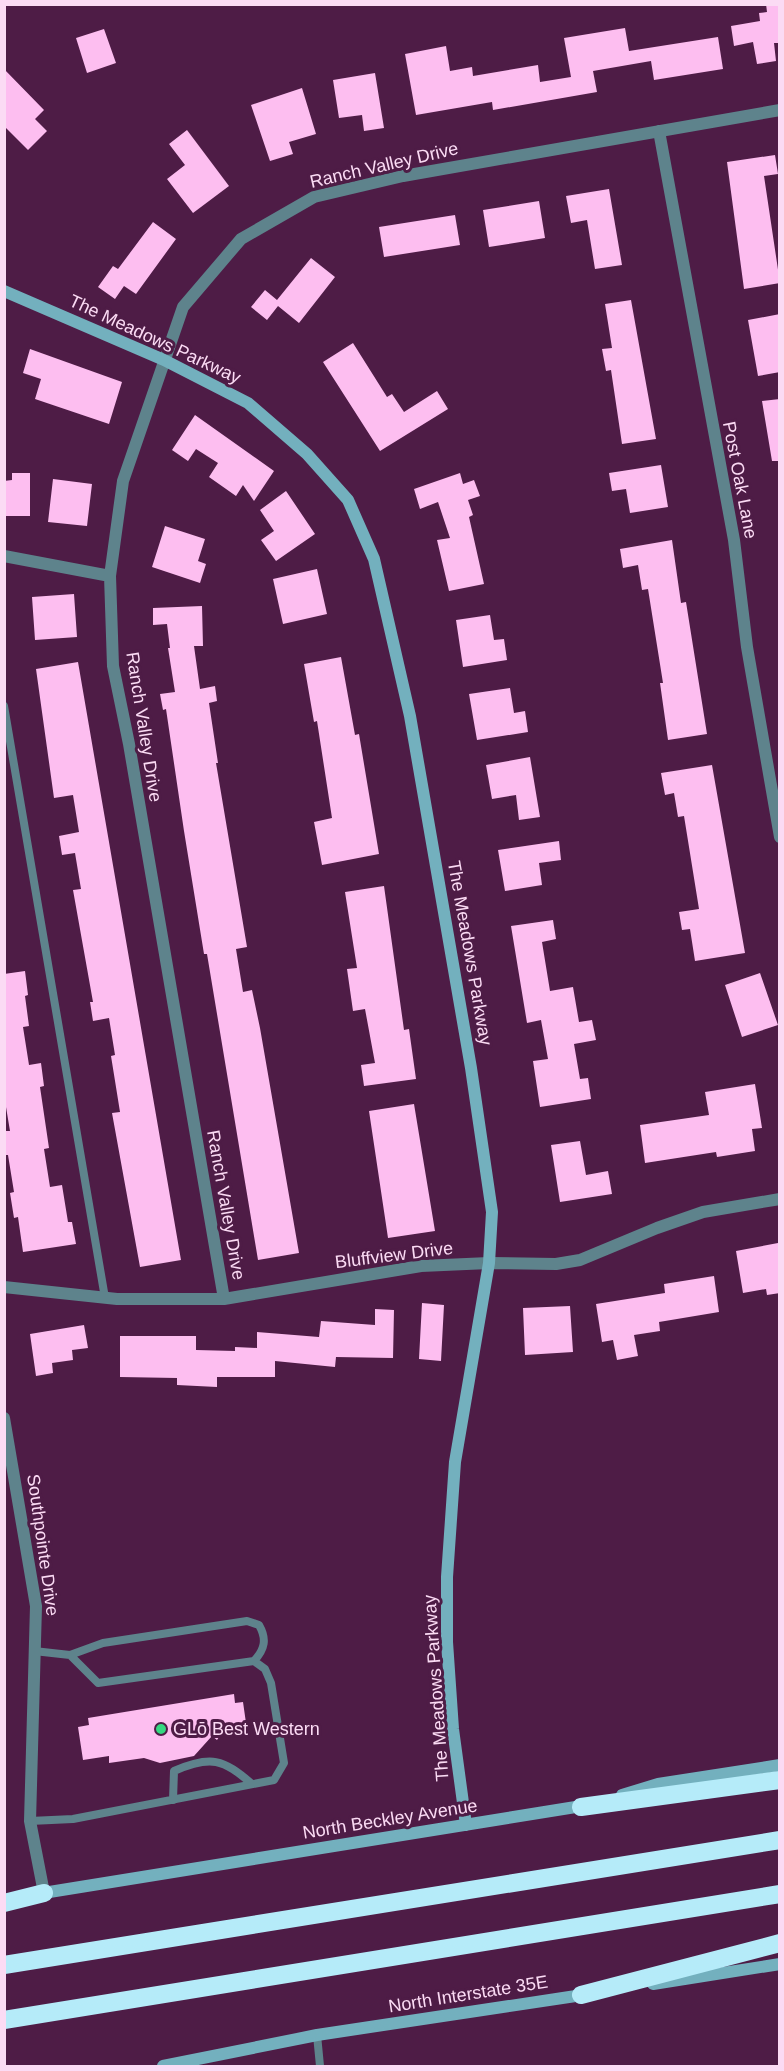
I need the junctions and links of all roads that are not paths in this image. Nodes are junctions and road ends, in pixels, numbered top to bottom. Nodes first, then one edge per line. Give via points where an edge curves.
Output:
1 (780, 110) edge
2 (658, 131) junction
3 (4, 291) edge
4 (164, 360) junction
5 (4, 556) edge
6 (110, 576) junction
7 (4, 705) edge
8 (780, 837) edge
9 (780, 1198) edge
10 (489, 1263) junction
11 (4, 1287) edge
12 (105, 1298) junction
13 (224, 1299) junction
14 (5, 1425) edge
15 (34, 1651) junction
16 (70, 1655) junction
17 (254, 1661) junction
18 (780, 1765) edge
19 (780, 1780) edge
20 (252, 1784) junction
21 (173, 1800) junction
22 (582, 1807) junction
23 (30, 1821) junction
24 (466, 1825) junction
25 (780, 1840) edge
26 (44, 1893) junction
27 (780, 1894) edge
28 (4, 1901) edge
29 (780, 1943) edge
30 (780, 1964) edge
31 (4, 1965) edge
32 (581, 1995) junction
33 (4, 2020) edge
34 (317, 2035) junction
35 (163, 2067) edge
36 (320, 2067) edge

1 - 2 street, Ranch Valley Drive
2 - 4 street, Ranch Valley Drive via 403,176 314,197 241,239 183,308
2 - 8 street, Post Oak Lane via 734,540 747,646
3 - 4 street, The Meadows Parkway
4 - 6 street, Ranch Valley Drive via 123,481
4 - 10 street, The Meadows Parkway via 248,403 307,454 348,500 374,559 410,716 471,1068 492,1212
5 - 6 street
6 - 13 street, Ranch Valley Drive via 113,666
7 - 12 lane
9 - 10 street, Bluffview Drive via 703,1212 580,1260 544,1266
10 - 13 street, Bluffview Drive via 421,1266
10 - 24 street, The Meadows Parkway via 455,1462 447,1577 453,1728
11 - 12 street, Bluffview Drive
12 - 13 street, Bluffview Drive
14 - 15 street, Southpointe Drive via 36,1606
15 - 16 lane
15 - 23 street, Southpointe Drive
16 - 17 lane via 98,1683
16 - 17 lane via 103,1643 247,1621 259,1625 264,1633 261,1653
17 - 20 lane via 265,1670 271,1683 284,1763 274,1780
18 - 22 street, North Beckley Avenue via 658,1784
19 - 22 highway
20 - 21 lane
20 - 21 lane via 222,1761 193,1763 174,1771
21 - 23 lane via 73,1819
22 - 24 street, North Beckley Avenue
23 - 26 street, Southpointe Drive
24 - 26 street, North Beckley Avenue
25 - 31 highway
26 - 28 highway
27 - 33 highway
29 - 32 highway
30 - 32 street, North Interstate 35E
32 - 34 street, North Interstate 35E
34 - 35 street, North Interstate 35E
34 - 36 lane

